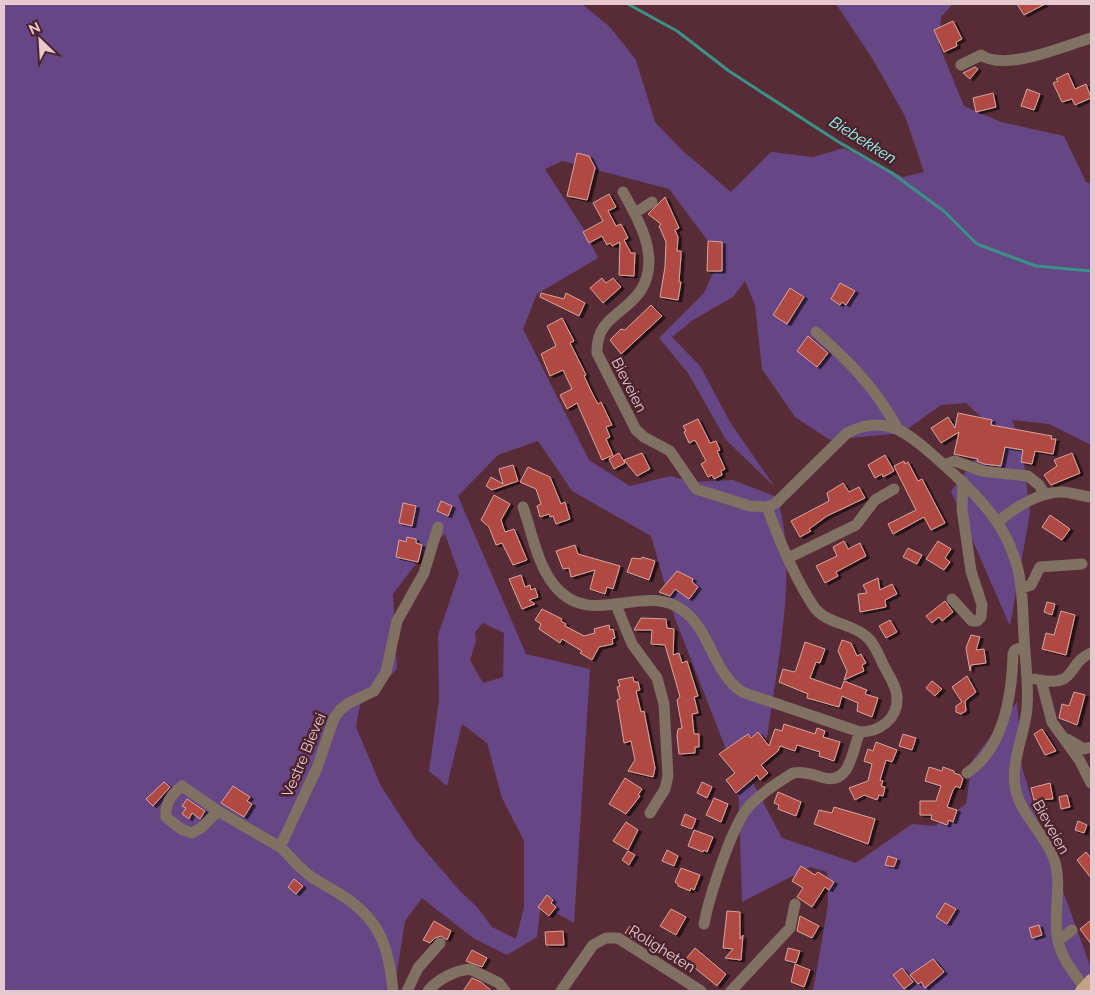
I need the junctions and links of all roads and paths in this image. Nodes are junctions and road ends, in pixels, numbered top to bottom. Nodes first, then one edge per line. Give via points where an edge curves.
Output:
1 (1091, 38) edge
2 (961, 65) dead end
3 (623, 192) dead end
4 (652, 202) dead end
5 (635, 213) junction
6 (816, 332) dead end
7 (898, 429) junction
8 (944, 465) junction
9 (963, 482) junction
10 (894, 489) dead end
11 (1045, 494) junction
12 (1091, 497) edge
13 (767, 506) junction
14 (523, 507) dead end
15 (998, 522) junction
16 (438, 527) dead end
17 (788, 558) junction
18 (1082, 564) dead end
19 (1022, 588) junction
20 (952, 599) dead end
21 (616, 605) junction
22 (1024, 646) junction
23 (1091, 653) edge
24 (1026, 677) junction
25 (1041, 680) junction
26 (860, 732) junction
27 (1063, 737) junction
28 (1091, 747) edge
29 (967, 773) dead end
30 (1091, 783) edge
31 (218, 811) junction
32 (650, 813) dead end
33 (280, 847) junction
34 (795, 904) dead end
35 (704, 924) dead end
36 (1072, 930) dead end
37 (1058, 941) junction
38 (440, 943) dead end
39 (1084, 987) edge
40 (393, 991) edge
41 (407, 991) edge
42 (428, 991) edge
43 (505, 991) edge
44 (561, 991) edge
45 (700, 991) edge
46 (731, 991) edge

1 - 2 street via 1003,62 981,56
3 - 5 street, Bieveien
4 - 5 street
5 - 13 street, Bieveien via 648,246 647,278 640,291 600,331 596,342 597,354 636,430 670,451 696,489 750,506
6 - 7 street, Bieveien via 862,375
7 - 8 street, Bieveien via 915,439
7 - 13 street, Bieveien via 876,425 847,433 776,503
8 - 9 street, Bieveien
8 - 11 street via 955,461 982,470 1028,476 1039,484
9 - 15 street, Bieveien
9 - 20 street via 962,509 971,571 982,606 981,617 977,621 970,620
10 - 17 street via 879,497 856,525
11 - 12 street
11 - 15 street
13 - 17 street
14 - 21 street via 544,567 554,585 582,605
15 - 19 street, Bieveien via 1013,552
16 - 33 street, Vestre Bievei via 424,573 397,620 386,672 374,691 345,706 334,718 317,768
17 - 26 street via 814,607 829,619 868,638 894,686 897,697 892,716 875,730
18 - 19 street via 1040,567 1031,585
19 - 22 street, Bieveien
21 - 26 street via 651,600 679,608 695,622 722,672 736,688
21 - 32 street via 632,644 657,678 664,704 668,776 665,789
22 - 24 street, Bieveien
22 - 29 street via 1013,654 1010,695 1002,724 985,757
23 - 25 street via 1067,679
24 - 25 street
24 - 37 street, Bieveien via 1026,722 1016,764 1015,785 1021,806 1049,847 1057,869
25 - 27 street via 1052,722
26 - 35 street via 846,770 839,777 828,779 793,773 749,806 714,882
27 - 28 street via 1084,749
27 - 30 street
31 - 31 street via 182,786 173,794 165,810 166,818 192,833
31 - 33 street
33 - 40 street via 309,876 342,895 371,920 381,933 390,961
34 - 46 street via 790,928
36 - 37 street
37 - 39 street, Bieveien via 1063,956
38 - 41 street via 418,968
42 - 43 street via 445,977 470,969 498,983
44 - 45 street, Roligheten via 593,946 606,938 618,938

